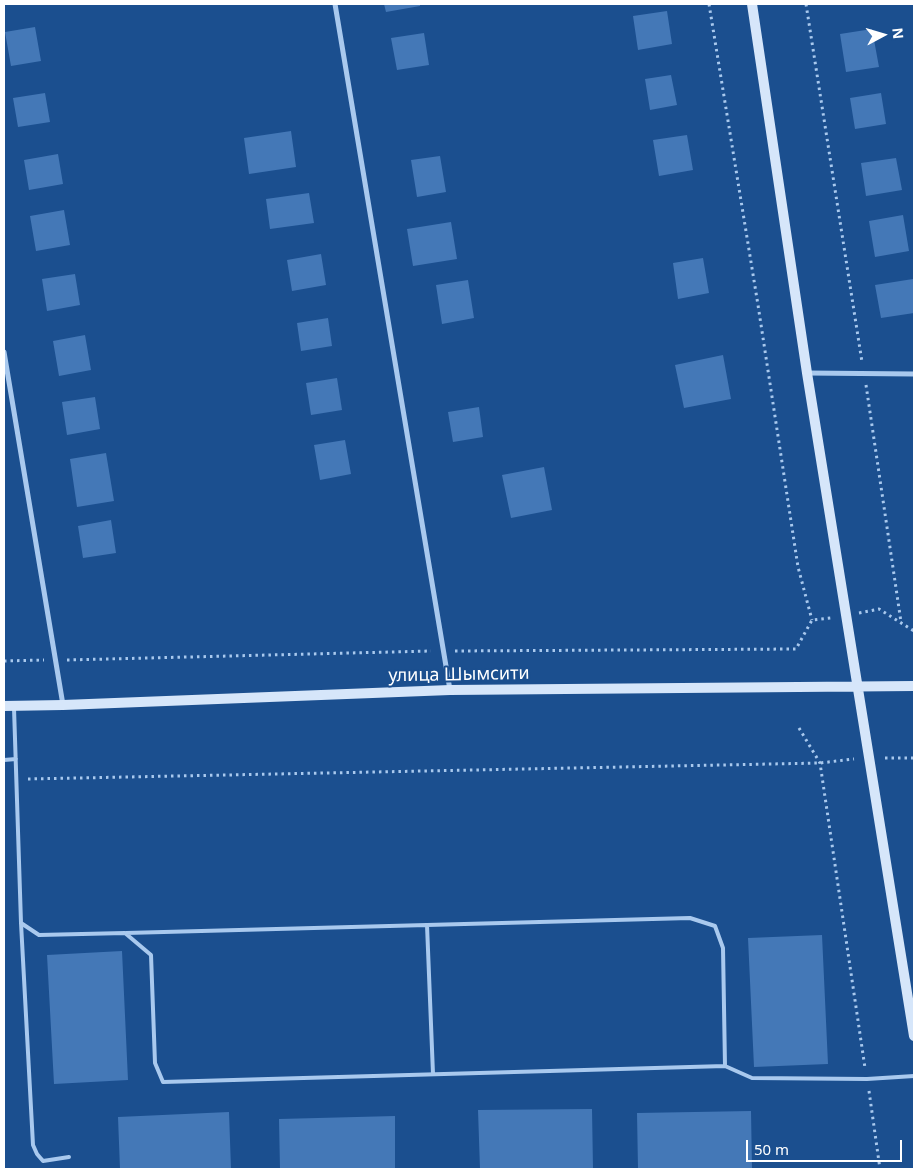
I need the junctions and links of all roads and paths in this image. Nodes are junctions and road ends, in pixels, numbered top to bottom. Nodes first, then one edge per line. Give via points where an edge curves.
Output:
1 (335, 4) edge
2 (709, 4) edge
3 (752, 4) edge
4 (806, 4) edge
5 (4, 352) edge
6 (807, 373) junction
7 (864, 374) junction
8 (914, 374) edge
9 (812, 620) dead end
10 (901, 622) dead end
11 (796, 649) dead end
12 (444, 651) junction
13 (55, 660) junction
14 (4, 661) edge
15 (857, 686) junction
16 (914, 686) edge
17 (450, 690) junction
18 (63, 705) junction
19 (9, 706) edge
20 (799, 728) dead end
21 (868, 758) junction
22 (914, 758) edge
23 (16, 759) junction
24 (4, 760) edge
25 (820, 763) junction
26 (17, 779) junction
27 (21, 923) junction
28 (427, 924) junction
29 (125, 933) junction
30 (914, 1036) edge
31 (724, 1066) junction
32 (433, 1074) junction
33 (914, 1076) edge
34 (867, 1079) junction
35 (69, 1157) dead end
36 (880, 1169) edge

1 - 12 street
2 - 9 path via 798,567
3 - 6 street
4 - 7 path
5 - 13 street
6 - 7 street
6 - 15 street
7 - 8 street
7 - 10 path
11 - 12 path
12 - 13 path
12 - 17 street
13 - 14 path
13 - 18 street
15 - 16 street, улица Шымсити
15 - 17 street, улица Шымсити
15 - 21 street
17 - 18 street, улица Шымсити
18 - 19 street, улица Шымсити
19 - 23 lane
20 - 25 path
21 - 22 path
21 - 25 path
21 - 30 street
23 - 24 lane
23 - 26 lane
25 - 26 path
25 - 34 path
26 - 27 lane
27 - 29 lane via 39,935
27 - 35 lane via 33,1145 43,1161
28 - 29 lane
28 - 31 lane via 690,918 715,926 723,948
28 - 32 lane
29 - 32 lane via 151,955 155,1063 163,1082
31 - 32 lane
31 - 34 lane via 752,1078
33 - 34 lane
34 - 36 path

